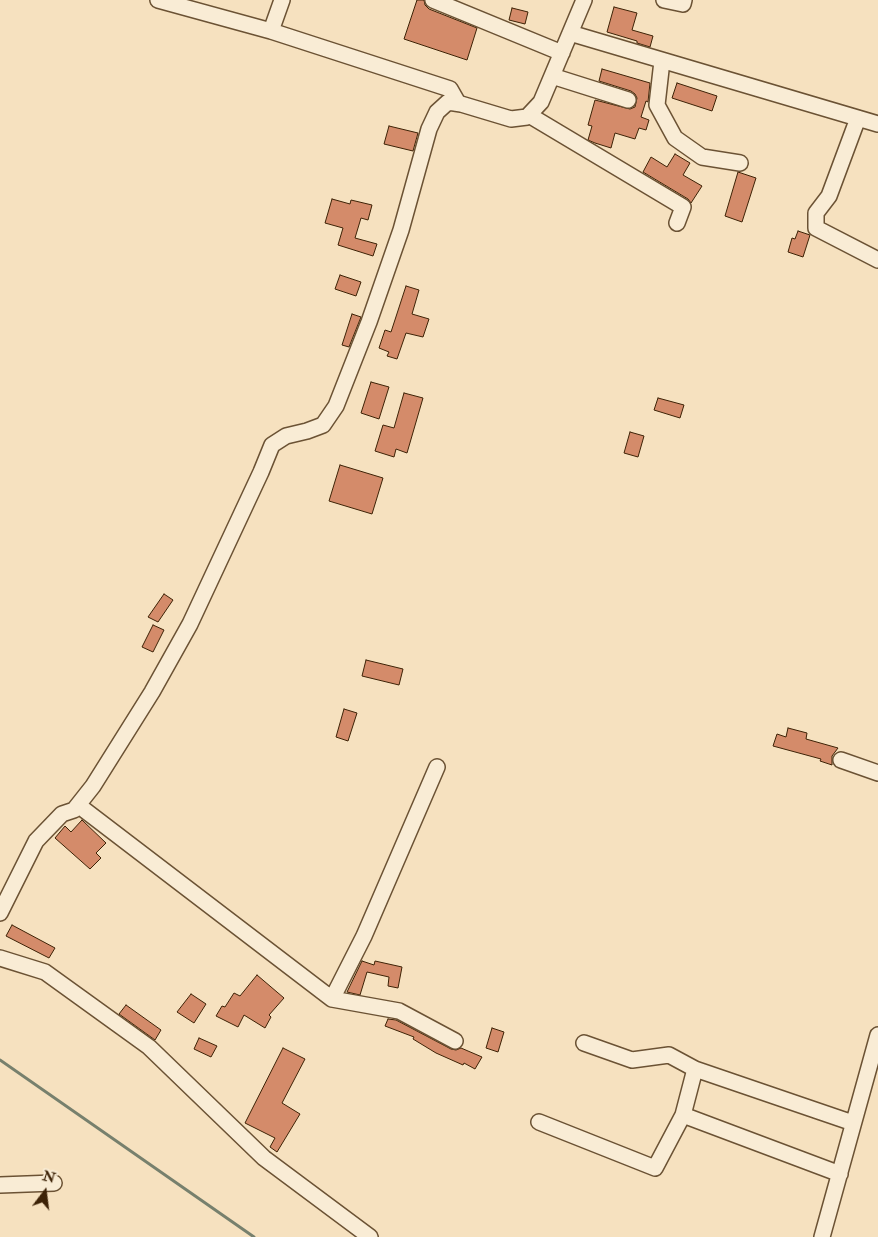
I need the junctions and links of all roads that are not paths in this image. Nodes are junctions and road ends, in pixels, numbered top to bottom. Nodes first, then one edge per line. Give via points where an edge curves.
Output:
1 (158, 0) edge
2 (282, 0) edge
3 (433, 0) edge
4 (584, 0) edge
5 (664, 0) edge
6 (684, 0) edge
7 (271, 31) junction
8 (570, 33) junction
9 (562, 53) junction
10 (662, 60) junction
11 (552, 76) junction
12 (628, 100) dead end
13 (458, 103) junction
14 (529, 115) junction
15 (858, 118) junction
16 (878, 124) edge
17 (740, 163) dead end
18 (678, 223) dead end
19 (878, 260) edge
20 (842, 760) dead end
21 (437, 767) dead end
22 (878, 773) edge
23 (78, 805) junction
24 (0, 913) edge
25 (0, 958) edge
26 (332, 999) junction
27 (878, 1035) edge
28 (455, 1041) dead end
29 (584, 1043) dead end
30 (695, 1069) junction
31 (682, 1115) junction
32 (539, 1122) dead end
33 (853, 1124) junction
34 (840, 1174) junction
35 (54, 1182) dead end
36 (0, 1185) edge
37 (370, 1237) edge
38 (822, 1237) edge

1 - 7 street
2 - 7 street
3 - 9 street
4 - 8 street
5 - 6 street via 683,4
7 - 13 street via 450,89
8 - 9 street
8 - 10 street
9 - 11 street
10 - 15 street
10 - 17 street via 657,105 675,138 702,157
11 - 12 street
11 - 14 street via 542,102
13 - 14 street via 511,119
13 - 23 street via 448,102 442,107 428,129 401,230 336,406 323,424 272,444 190,624 152,692
14 - 18 street via 683,207
15 - 16 street
15 - 19 street via 829,196 816,213 816,228
20 - 22 street
21 - 26 street via 367,928
23 - 24 street via 62,814 36,841
23 - 26 street
25 - 37 street via 45,972 149,1047 264,1158
26 - 28 street via 400,1011
27 - 33 street
29 - 30 street via 632,1060 669,1055
30 - 31 street
30 - 33 street
31 - 32 street via 655,1168
31 - 34 street
33 - 34 street
34 - 38 street
35 - 36 street

